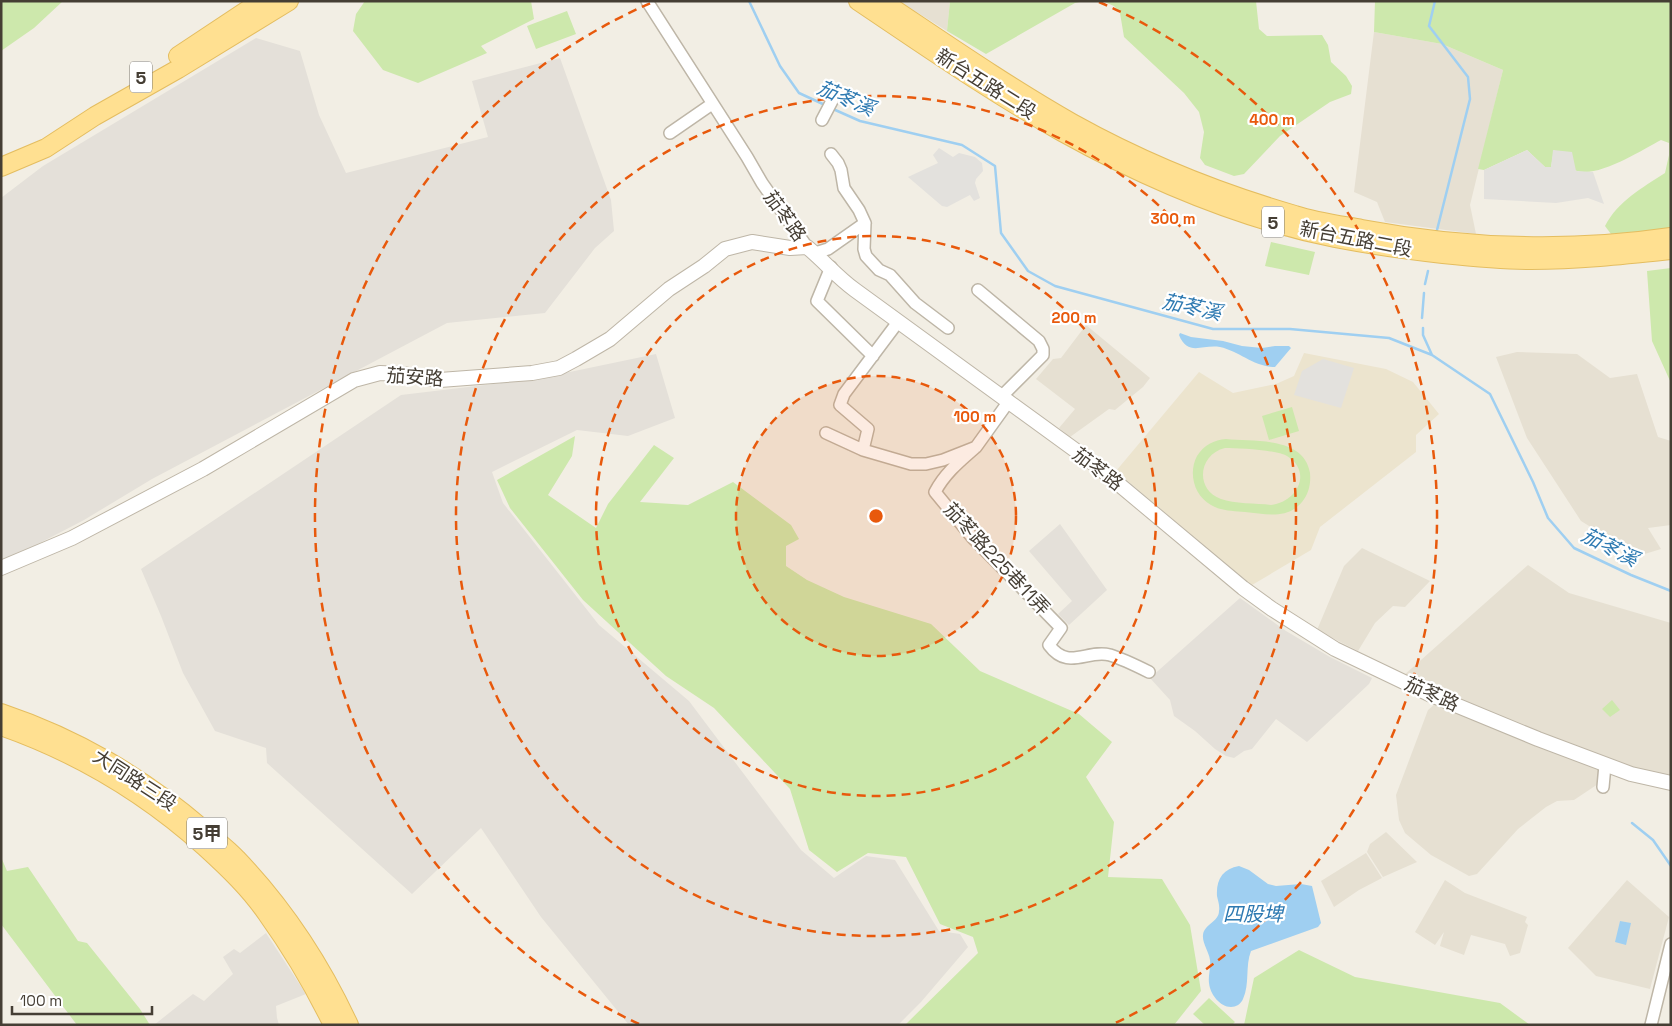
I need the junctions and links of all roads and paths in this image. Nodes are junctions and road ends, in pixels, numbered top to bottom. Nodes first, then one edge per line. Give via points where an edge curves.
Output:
1 (261, 1) edge
2 (288, 1) edge
3 (858, 1) edge
4 (882, 1) edge
5 (648, 2) edge
6 (248, 18) junction
7 (834, 99) dead end
8 (712, 104) junction
9 (822, 120) dead end
10 (670, 133) dead end
11 (1, 154) edge
12 (831, 154) dead end
13 (1, 167) edge
14 (865, 224) junction
15 (1671, 237) edge
16 (811, 250) junction
17 (1671, 250) edge
18 (830, 267) junction
19 (978, 290) dead end
20 (898, 322) junction
21 (948, 328) dead end
22 (873, 356) junction
23 (1005, 399) junction
24 (826, 433) dead end
25 (976, 447) junction
26 (863, 450) junction
27 (1, 568) edge
28 (1150, 672) dead end
29 (1, 712) edge
30 (1, 726) edge
31 (1605, 765) junction
32 (1671, 783) edge
33 (1604, 787) dead end
34 (1671, 944) edge
35 (333, 1025) edge
36 (349, 1025) edge
37 (1651, 1025) edge

1 - 6 main road, 5
2 - 6 main road, 5
3 - 17 main road, 新台五路二段 / 5 via 985,86 1062,132 1153,177 1282,225 1333,238 1478,258 1596,258
4 - 15 main road, 新台五路二段 / 5 via 979,66 1073,123 1190,179 1296,216 1396,236 1497,245 1610,244
5 - 8 street, 茄苳路
6 - 11 main road, 5 via 38,140
6 - 13 main road, 5 via 178,69 46,148
7 - 9 street
8 - 10 street
8 - 16 street, 茄苳路 via 762,183
12 - 14 street via 841,170 844,188
14 - 16 street via 828,249
14 - 21 street via 866,256 879,270 890,275 915,303
16 - 18 street, 茄苳路
16 - 27 street, 茄安路 via 752,242 725,249 669,289 610,338 558,368 440,380 380,374 354,380 203,469 72,538
18 - 20 street, 茄苳路 via 837,276
18 - 22 street via 817,301
19 - 23 street via 1039,341 1043,349 1042,356
20 - 22 street
20 - 23 street, 茄苳路
22 - 26 street via 844,394 840,405 868,429
23 - 25 street
23 - 31 street, 茄苳路 via 1097,466 1243,588 1335,649 1429,694
24 - 26 street
25 - 26 street via 926,464 911,464
25 - 28 street, 茄苳路225巷11弄 via 949,470 935,492 972,537 1060,628 1049,645 1054,652 1066,658 1108,654
29 - 36 main road, 大同路三段 / 5甲 via 52,732 131,774 157,791 236,858 275,902 337,998
30 - 35 main road, 大同路三段 / 5甲 via 63,750 95,767 148,800 186,829 230,869 267,913 303,969
31 - 32 street, 茄苳路
31 - 33 street
34 - 37 street

